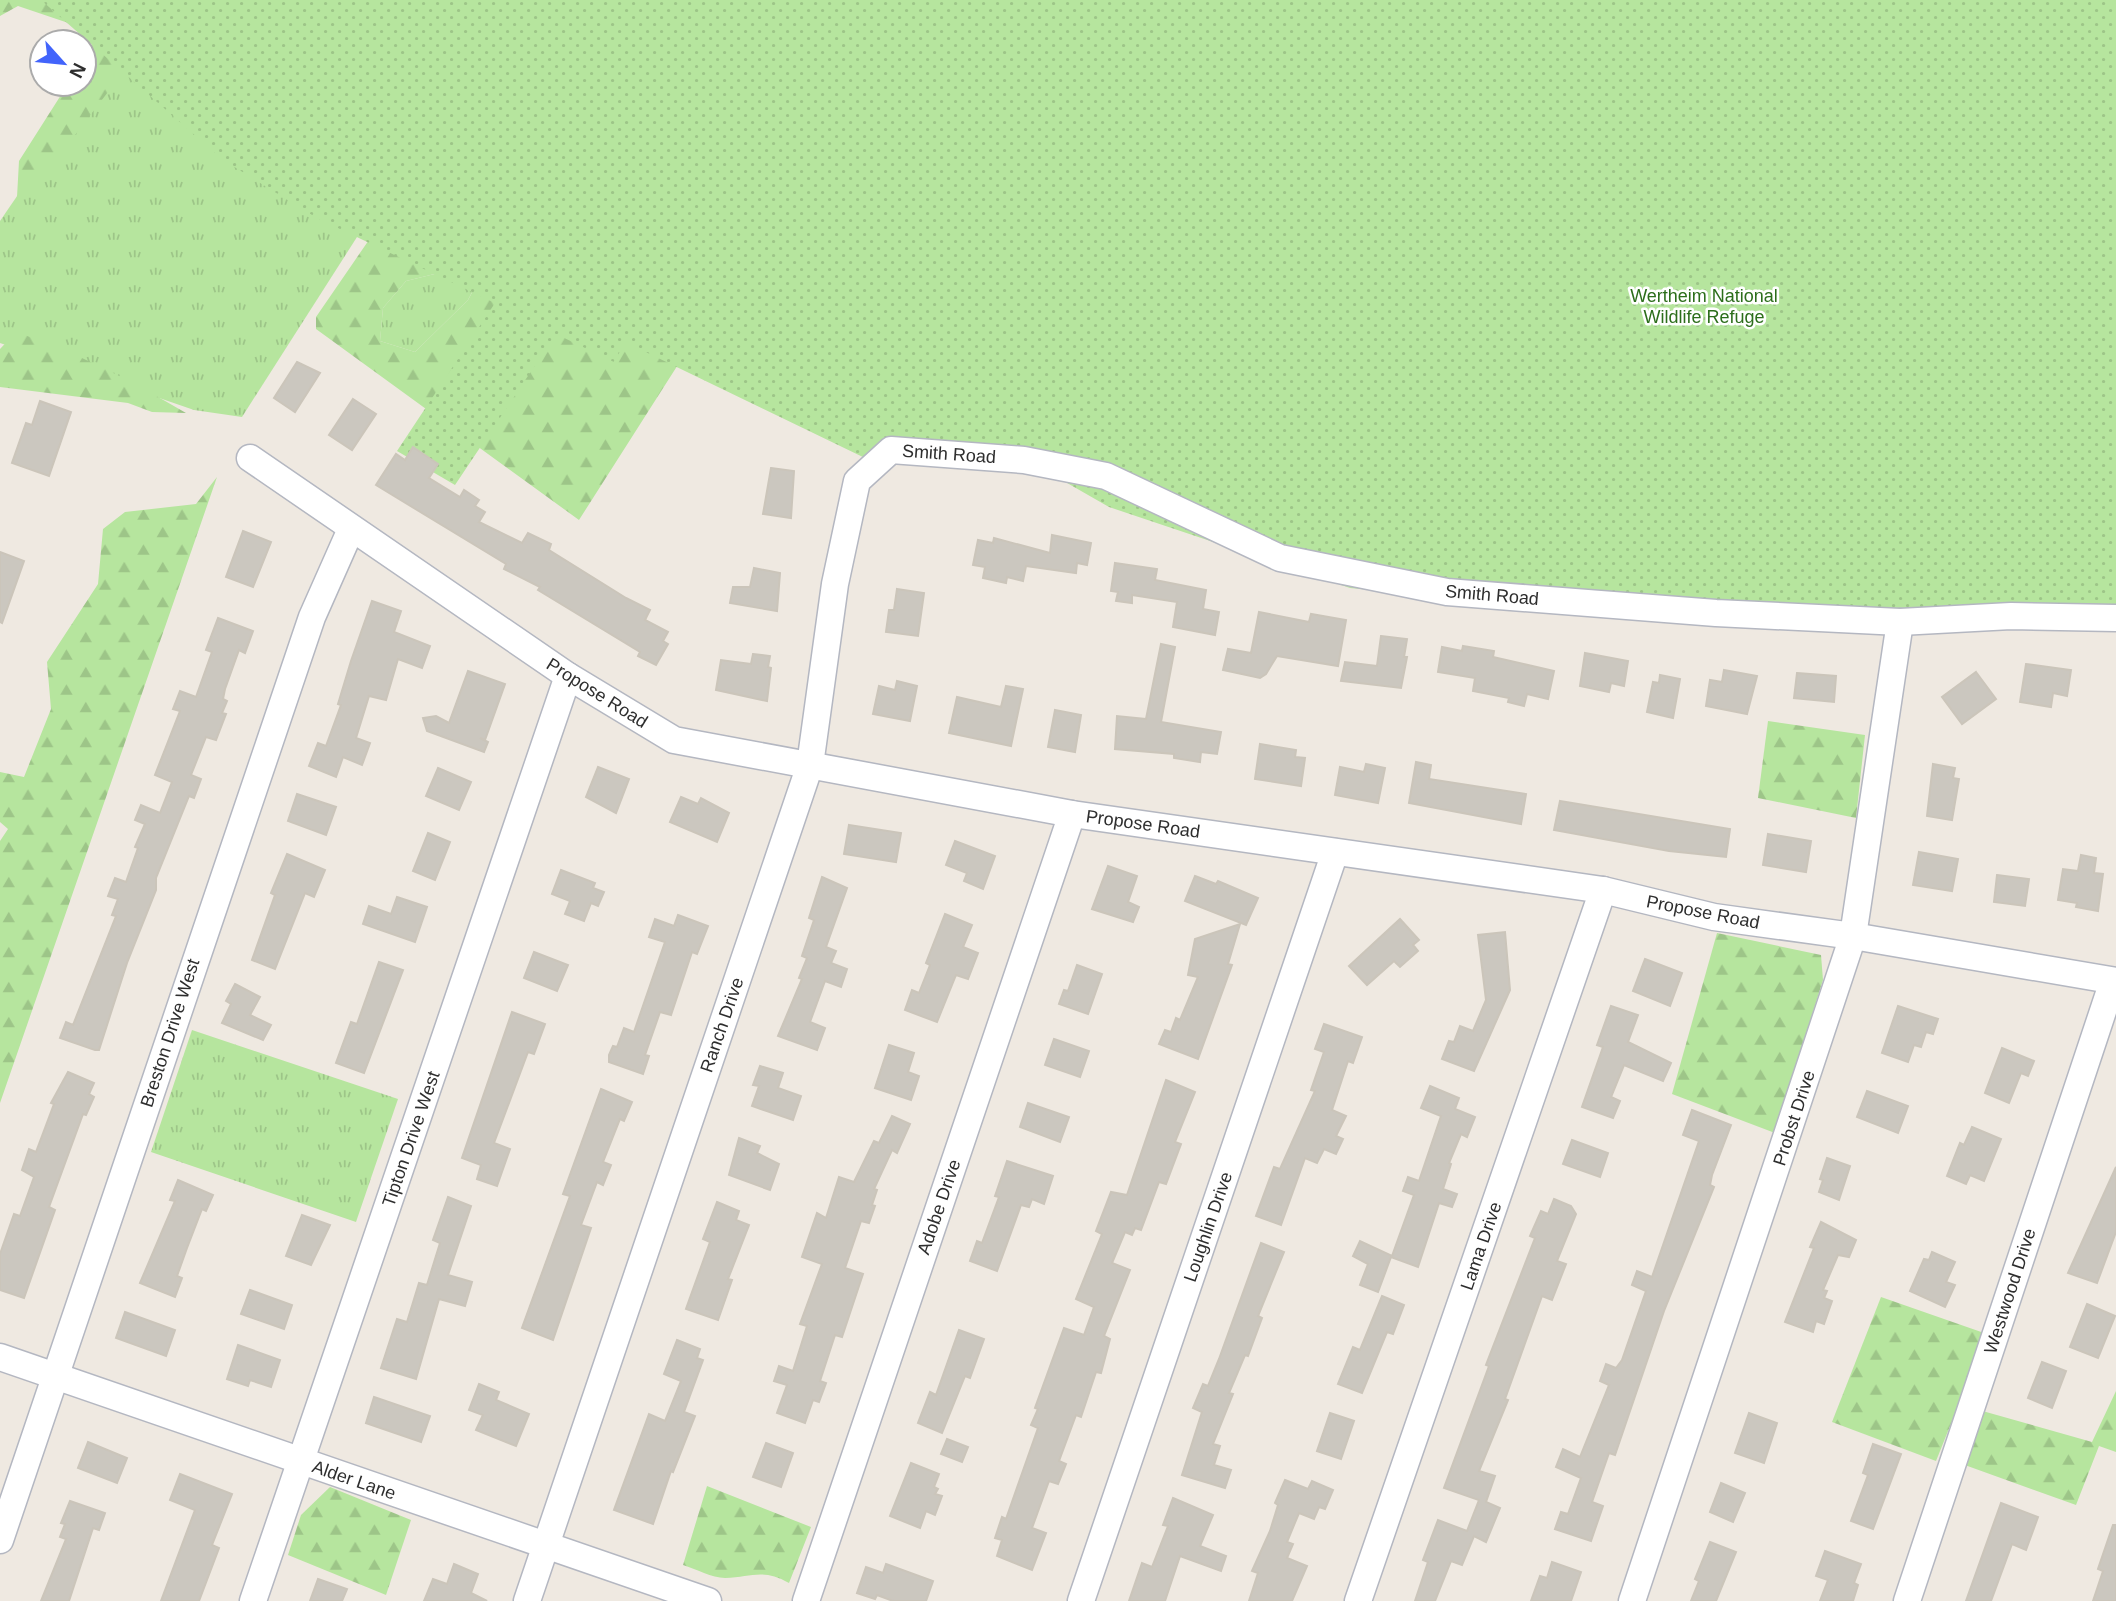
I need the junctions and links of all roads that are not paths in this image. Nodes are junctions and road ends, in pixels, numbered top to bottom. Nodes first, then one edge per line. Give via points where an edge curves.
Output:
1 (891, 450) joint
2 (250, 458) dead end
3 (351, 529) junction
4 (2116, 618) edge
5 (1900, 622) junction
6 (568, 676) junction
7 (810, 765) junction
8 (1072, 814) junction
9 (1335, 852) junction
10 (1603, 890) junction
11 (1853, 936) junction
12 (2115, 981) edge
13 (0, 1357) edge
14 (57, 1376) junction
15 (301, 1462) junction
16 (0, 1540) edge
17 (546, 1546) junction
18 (253, 1601) edge
19 (527, 1601) edge
20 (708, 1601) edge
21 (806, 1601) edge
22 (1081, 1601) edge
23 (1359, 1601) edge
24 (1632, 1601) edge
25 (1906, 1601) edge

1 - 5 street, Smith Road via 1024,460 1106,476 1280,558 1447,592
1 - 7 street, Ranch Drive via 857,481 835,584
2 - 3 street, Propose Road
3 - 6 street, Propose Road
3 - 14 street, Breston Drive West via 307,630
4 - 5 street, Smith Road via 2011,616
5 - 11 street, Probst Drive
6 - 7 street, Propose Road via 674,740
6 - 15 street, Tipton Drive West
7 - 8 street, Propose Road
7 - 17 street, Ranch Drive
8 - 9 street, Propose Road
8 - 21 street, Adobe Drive
9 - 10 street, Propose Road
9 - 22 street, Loughlin Drive
10 - 11 street, Propose Road via 1714,917
10 - 23 street, Lama Drive
11 - 12 street, Propose Road
11 - 24 street, Probst Drive
12 - 25 street, Westwood Drive
13 - 14 street, Alder Lane
14 - 15 street, Alder Lane
14 - 16 street, Breston Drive West
15 - 17 street, Alder Lane
15 - 18 street, Tipton Drive West
17 - 19 street, Ranch Drive
17 - 20 street, Alder Lane

